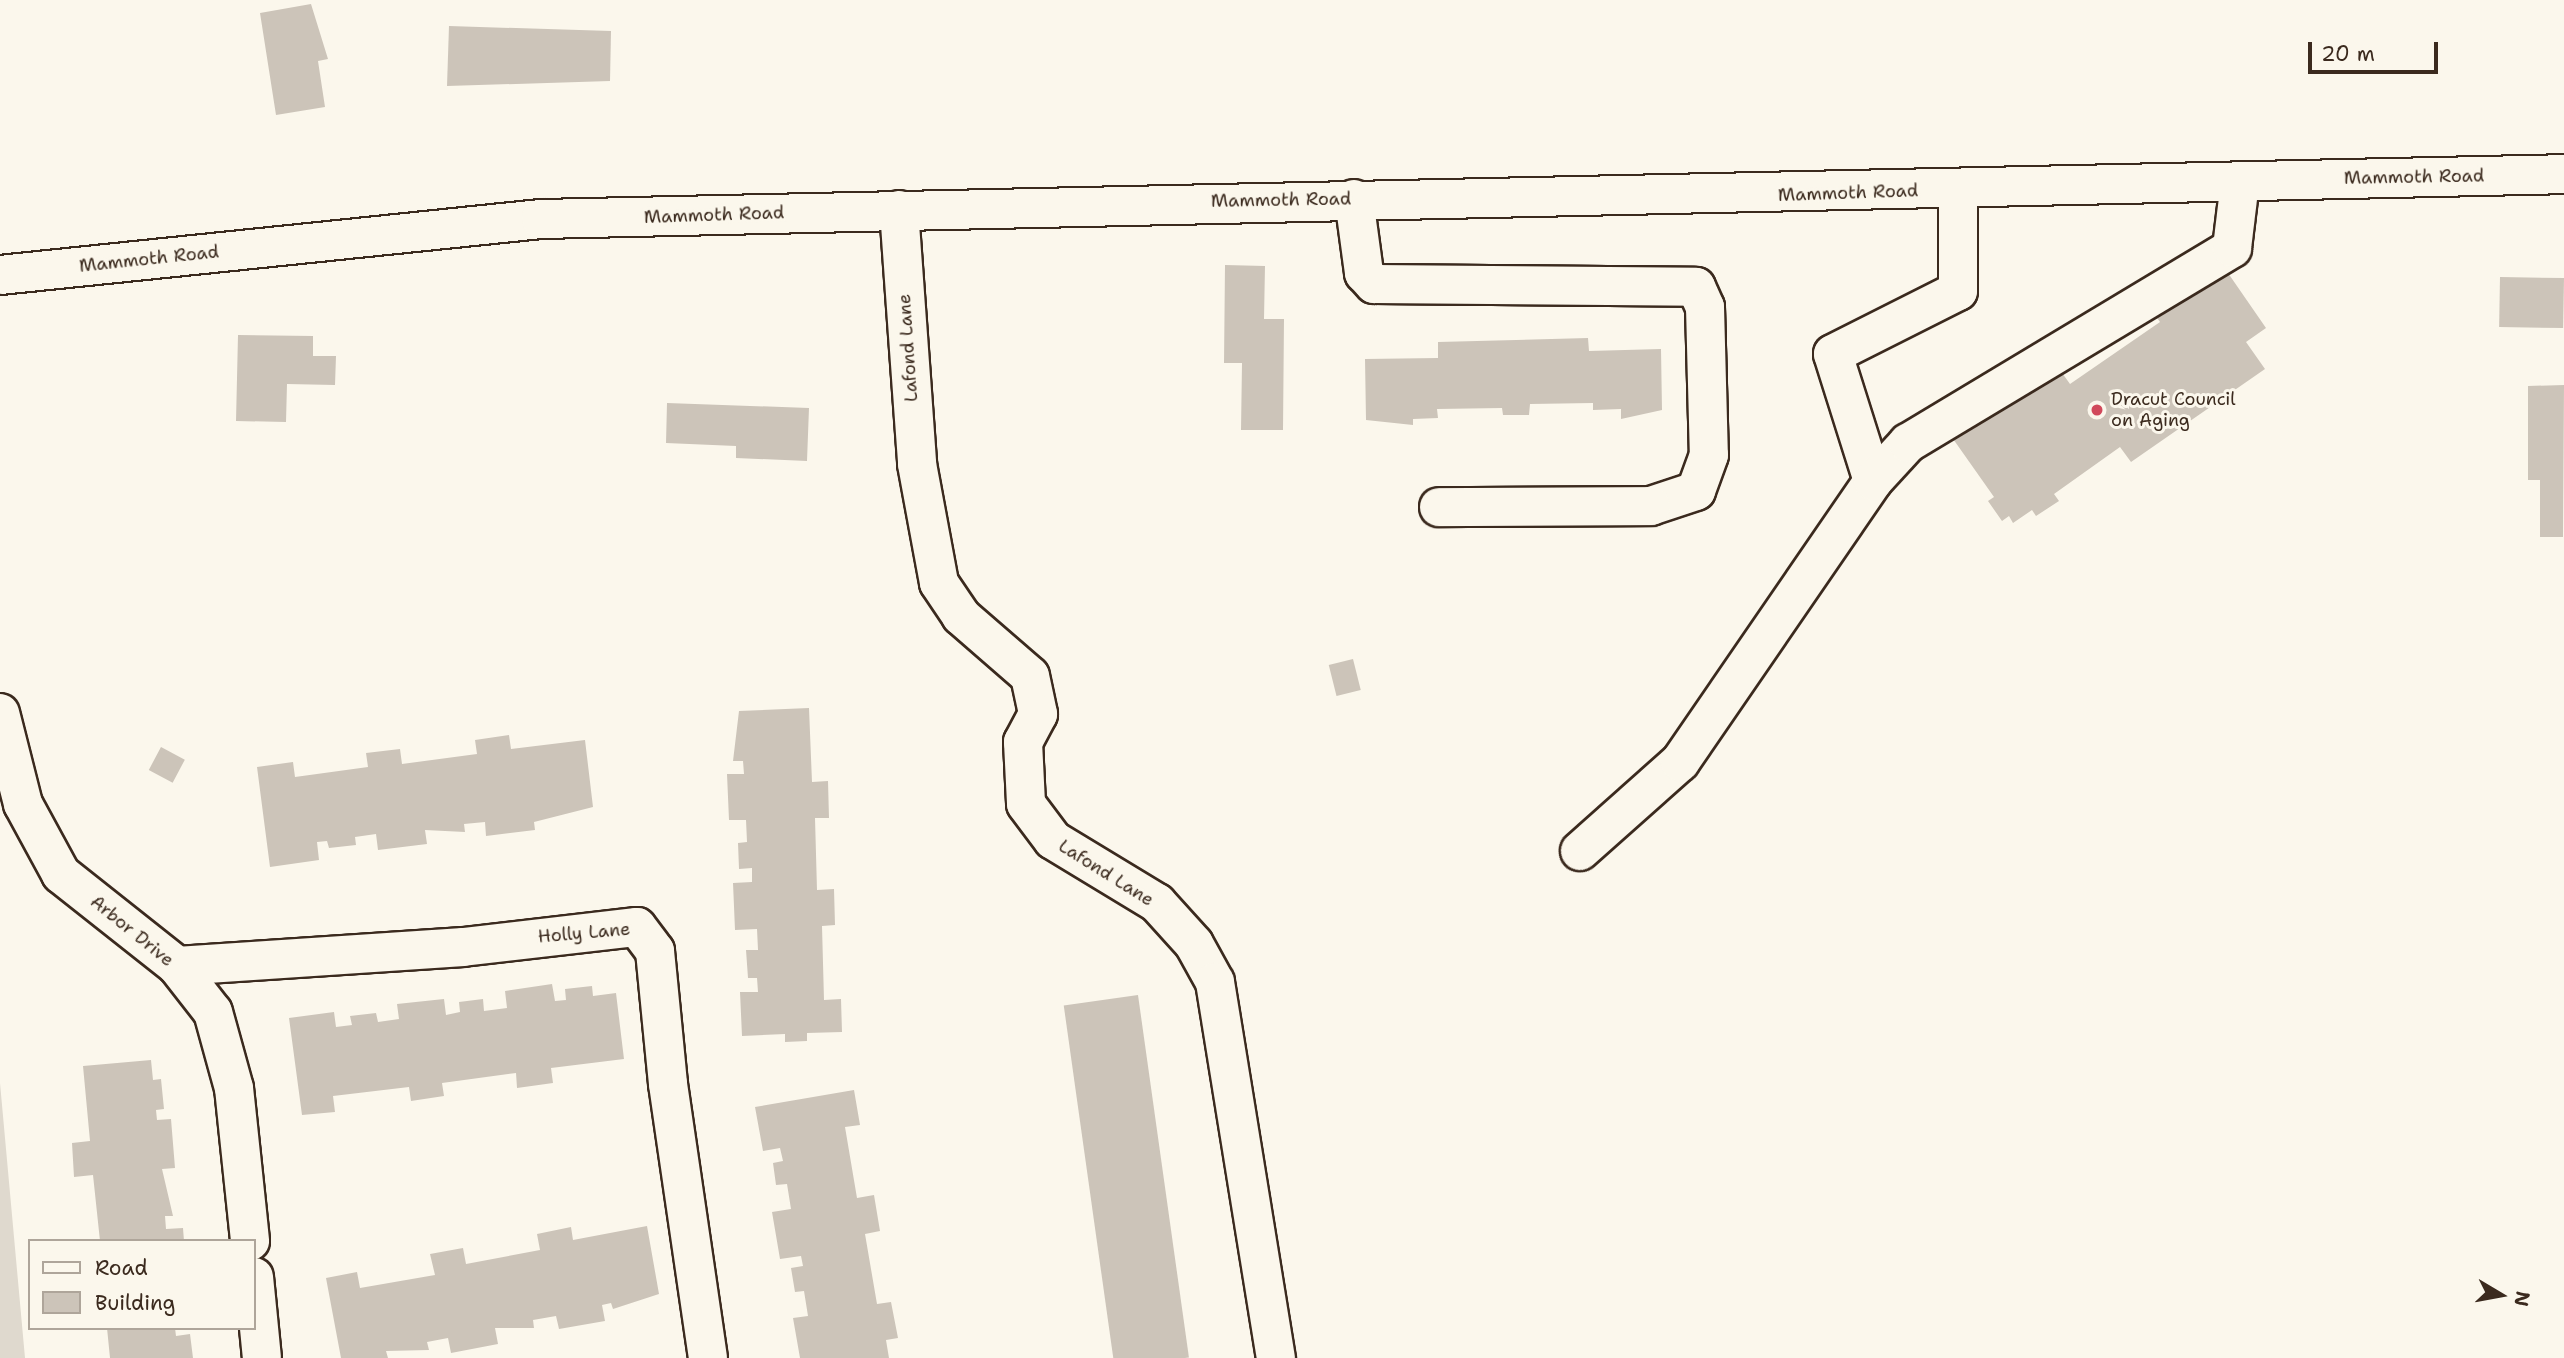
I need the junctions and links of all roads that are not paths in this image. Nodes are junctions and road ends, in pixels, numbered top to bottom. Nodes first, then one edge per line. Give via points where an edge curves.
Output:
1 (2564, 174) edge
2 (2240, 181) junction
3 (1958, 190) junction
4 (1354, 199) junction
5 (899, 210) junction
6 (0, 275) edge
7 (1873, 481) junction
8 (1439, 506) dead end
9 (0, 713) edge
10 (1580, 851) dead end
11 (177, 966) junction
12 (250, 1239) edge
13 (256, 1296) edge
14 (262, 1358) edge
15 (708, 1358) edge
16 (1276, 1358) edge

1 - 2 street, Mammoth Road
2 - 3 street, Mammoth Road
2 - 7 street via 2232,247 1908,443
3 - 4 street, Mammoth Road
3 - 7 street via 1958,291 1833,354
4 - 5 street, Mammoth Road
4 - 8 street via 1364,273 1374,284 1696,287 1705,307 1709,455 1696,491 1651,506
5 - 6 street, Mammoth Road via 541,219
5 - 16 street, Lafond Lane via 917,464 939,583 961,616 1030,676 1038,714 1023,743 1026,804 1053,840 1157,904 1194,944 1214,982
7 - 10 street via 1680,762
9 - 11 street, Arbor Drive via 23,804 61,874
11 - 12 street, Arbor Drive via 213,1012 234,1088
11 - 15 street, Holly Lane via 463,947 637,927 655,951
13 - 14 street

